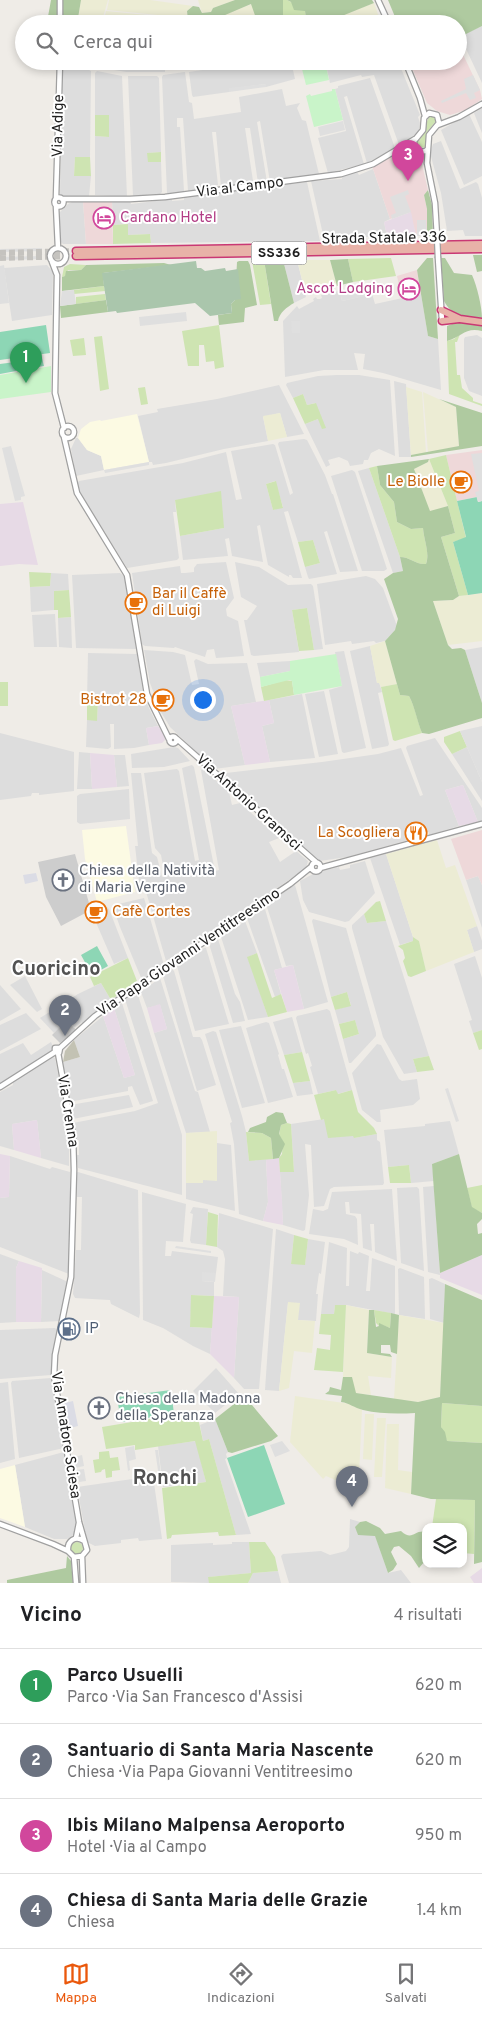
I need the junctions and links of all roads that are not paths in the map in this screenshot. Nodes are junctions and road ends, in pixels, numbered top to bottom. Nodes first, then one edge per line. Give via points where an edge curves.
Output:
1 (60, 0) edge
2 (378, 0) edge
3 (60, 15) edge
4 (385, 15) edge
5 (60, 70) edge
6 (409, 70) edge
7 (420, 98) junction
8 (482, 104) edge
9 (432, 113) junction
10 (425, 116) junction
11 (438, 116) junction
12 (459, 117) junction
13 (438, 124) junction
14 (415, 139) junction
15 (401, 148) junction
16 (415, 148) junction
17 (428, 149) junction
18 (421, 152) junction
19 (427, 163) junction
20 (60, 202) junction
21 (482, 243) edge
22 (444, 247) junction
23 (58, 248) junction
24 (482, 251) edge
25 (76, 254) tunnel mouth
26 (52, 262) junction
27 (62, 264) junction
28 (57, 275) junction
29 (441, 310) junction
30 (460, 319) junction
31 (442, 321) joint
32 (482, 322) edge
33 (65, 427) junction
34 (64, 437) junction
35 (70, 437) junction
36 (67, 454) junction
37 (482, 824) edge
38 (315, 866) junction
39 (58, 1051) junction
40 (0, 1087) edge
41 (74, 1170) joint
42 (80, 1522) junction
43 (0, 1524) edge
44 (76, 1538) junction
45 (84, 1541) junction
46 (69, 1543) junction
47 (53, 1544) junction
48 (68, 1551) junction
49 (82, 1556) junction
50 (74, 1557) junction
51 (76, 1583) edge
52 (83, 1583) edge

1 - 3 street
2 - 4 street
5 - 20 street, Via Adige via 57,190
6 - 7 street
7 - 9 street
7 - 10 street
8 - 12 street
9 - 10 street
9 - 11 street
10 - 14 street via 423,130
11 - 12 street
11 - 13 street
12 - 13 street
13 - 17 street via 429,135
14 - 15 street, Via al Campo
14 - 16 street
15 - 16 street, Via al Campo
15 - 20 street, Via al Campo via 366,166 324,176 165,197
16 - 18 street
17 - 18 street
17 - 19 street
18 - 19 street
19 - 29 street, bridge via 435,203
20 - 23 street
21 - 22 highway, Strada Statale 336 / SS336
22 - 24 highway
22 - 25 highway, Strada Statale 336 / SS336
23 - 26 street via 50,254
23 - 27 street via 66,255
26 - 27 street
26 - 28 street
27 - 28 street
28 - 33 street via 55,393
29 - 30 highway
29 - 31 street
30 - 31 highway
30 - 32 highway
33 - 34 street
33 - 35 street via 73,431
34 - 35 street
34 - 36 street, Via Antonio Gramsci
35 - 36 street, Via Antonio Gramsci
36 - 38 street, Via Antonio Gramsci via 77,493 127,575 144,682 148,698 160,720 173,739
37 - 38 street
38 - 39 street, Via Papa Giovanni Ventitreesimo via 95,1016
39 - 40 street, Via Papa Giovanni Ventitreesimo
39 - 41 street, Via Crenna via 73,1135
41 - 42 street, Via Amatore Sciesa via 71,1277 55,1355 54,1376
42 - 44 street, Via Amatore Sciesa
42 - 45 street, Via Amatore Sciesa
43 - 47 street
44 - 45 street
44 - 46 street
45 - 49 street via 87,1550
46 - 47 street
46 - 48 street
47 - 48 street
48 - 50 street
49 - 50 street
49 - 52 street
50 - 51 street

